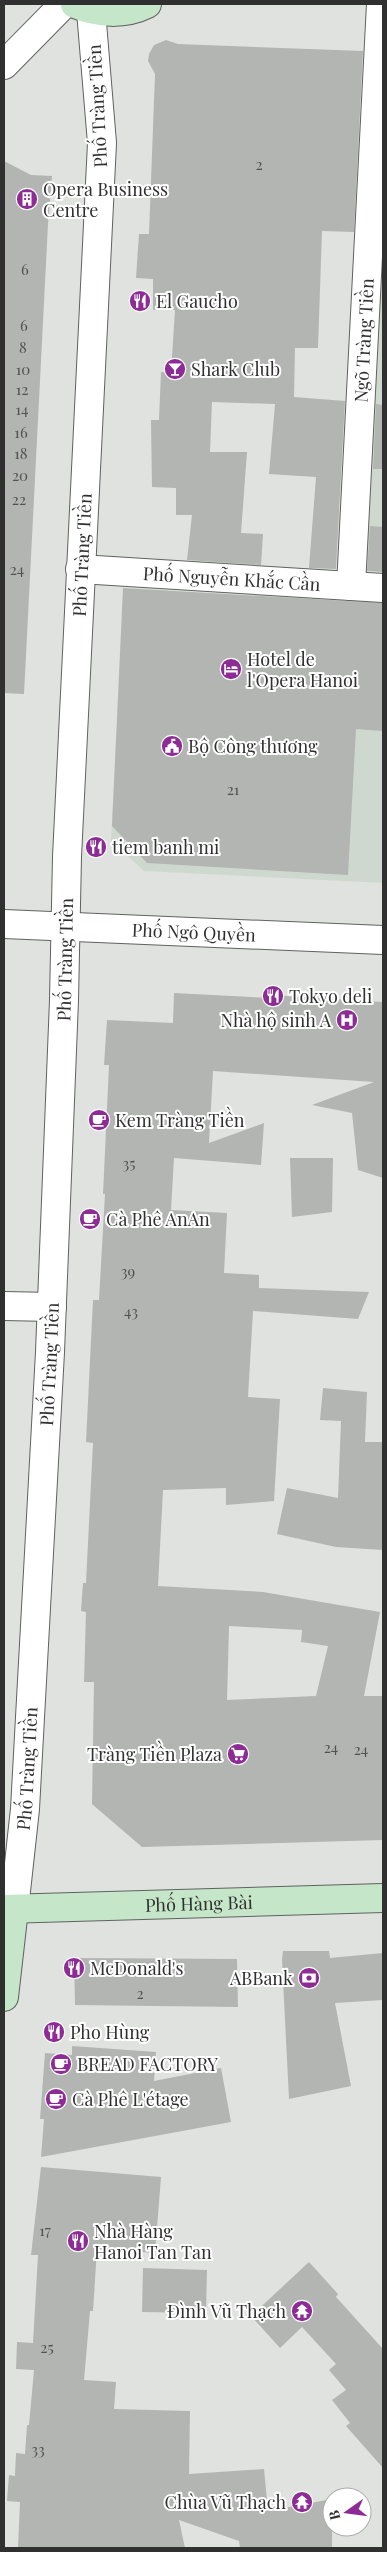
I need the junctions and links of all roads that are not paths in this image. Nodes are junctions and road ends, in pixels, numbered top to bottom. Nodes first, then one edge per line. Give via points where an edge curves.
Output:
1 (64, 4) edge
2 (147, 4) edge
3 (381, 4) edge
4 (84, 7) edge
5 (4, 65) edge
6 (80, 569) junction
7 (351, 586) junction
8 (383, 588) edge
9 (4, 924) edge
10 (66, 927) junction
11 (383, 940) edge
12 (4, 1306) edge
13 (52, 1307) junction
14 (383, 1898) edge
15 (9, 1909) edge
16 (4, 1997) edge

1 - 5 street
2 - 4 main road via 125,11
3 - 7 street, Ngõ Tràng Tiền
4 - 6 street, Phố Tràng Tiền via 102,143
6 - 7 street, Phố Nguyễn Khắc Cần
6 - 10 street, Phố Tràng Tiền
7 - 8 street, Phố Nguyễn Khắc Cần
9 - 10 street, Phố Ngô Quyền
10 - 11 street, Phố Ngô Quyền
10 - 13 street, Phố Tràng Tiền
12 - 13 street
13 - 15 street, Phố Tràng Tiền via 25,1799
14 - 15 main road, Phố Hàng Bài
15 - 16 main road

